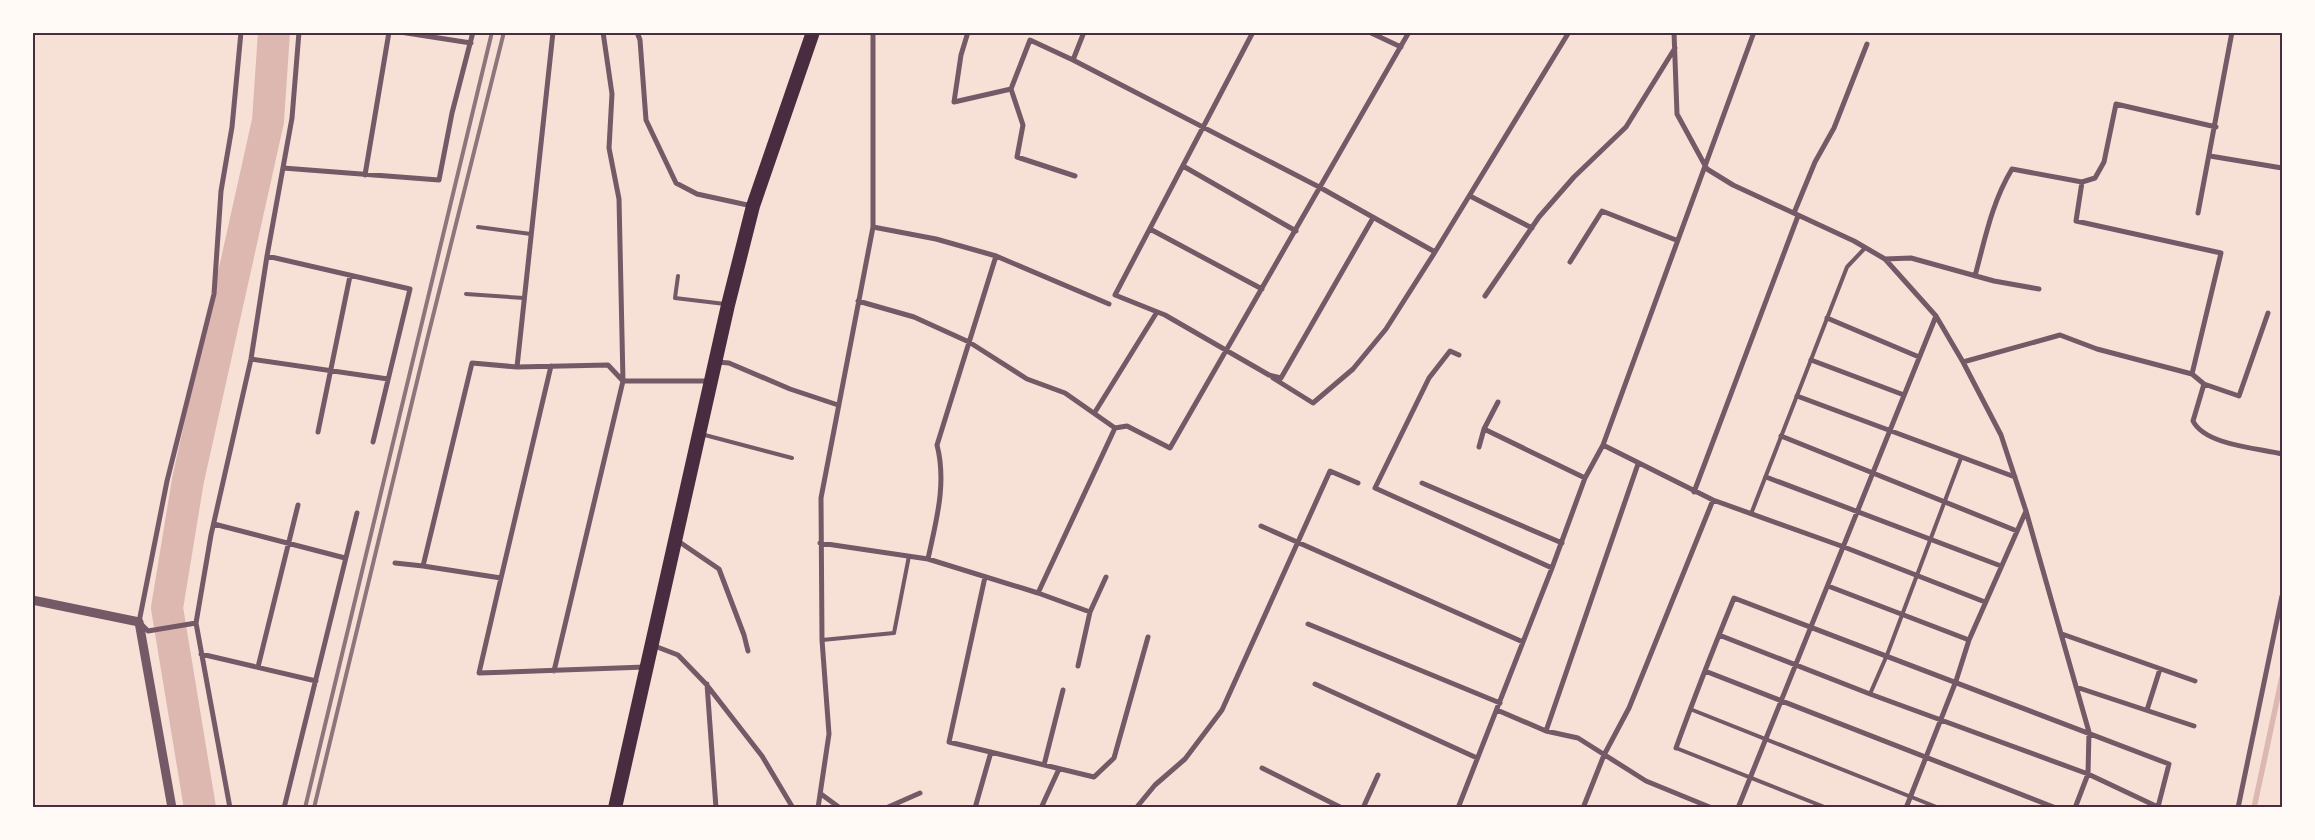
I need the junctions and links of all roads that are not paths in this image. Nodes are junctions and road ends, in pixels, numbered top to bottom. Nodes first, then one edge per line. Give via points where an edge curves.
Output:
1 (241, 32) edge
2 (299, 32) edge
3 (389, 32) edge
4 (400, 32) edge
5 (473, 32) edge
6 (553, 32) edge
7 (604, 32) edge
8 (637, 32) edge
9 (813, 32) edge
10 (873, 32) edge
11 (968, 32) edge
12 (1084, 32) edge
13 (1253, 32) edge
14 (1369, 32) edge
15 (1409, 32) edge
16 (1569, 32) edge
17 (1674, 32) edge
18 (1754, 32) edge
19 (2232, 32) edge
20 (471, 43) junction
21 (1867, 44) dead end
22 (1401, 47) junction
23 (1675, 48) junction
24 (1073, 60) junction
25 (1011, 89) junction
26 (2216, 127) junction
27 (1202, 128) junction
28 (2210, 156) junction
29 (1705, 165) junction
30 (1183, 166) junction
31 (283, 168) junction
32 (2282, 168) edge
33 (365, 175) junction
34 (1075, 176) dead end
35 (2082, 182) junction
36 (1321, 188) junction
37 (1470, 196) junction
38 (753, 206) junction
39 (2198, 213) dead end
40 (1796, 215) junction
41 (1373, 218) junction
42 (478, 227) dead end
43 (873, 227) junction
44 (1532, 228) junction
45 (1150, 229) junction
46 (1296, 231) junction
47 (531, 234) junction
48 (1676, 240) junction
49 (1865, 248) junction
50 (1435, 252) junction
51 (266, 256) junction
52 (996, 256) junction
53 (1886, 259) junction
54 (1570, 262) dead end
55 (350, 276) junction
56 (678, 276) dead end
57 (1975, 276) junction
58 (1262, 289) junction
59 (2039, 289) dead end
60 (466, 294) dead end
61 (1485, 296) dead end
62 (524, 298) junction
63 (858, 301) junction
64 (1109, 304) dead end
65 (728, 305) junction
66 (1157, 312) junction
67 (2268, 313) dead end
68 (1936, 316) junction
69 (1827, 318) junction
70 (969, 342) junction
71 (1227, 351) junction
72 (1459, 355) dead end
73 (1919, 357) junction
74 (251, 359) junction
75 (1811, 360) junction
76 (716, 362) junction
77 (1963, 362) junction
78 (551, 366) junction
79 (517, 367) junction
80 (330, 370) junction
81 (2192, 374) junction
82 (1269, 375) junction
83 (388, 379) junction
84 (623, 380) junction
85 (712, 382) junction
86 (2204, 384) junction
87 (1904, 395) junction
88 (1797, 396) junction
89 (1498, 402) dead end
90 (838, 405) junction
91 (1094, 412) junction
92 (1116, 428) junction
93 (1484, 429) junction
94 (318, 432) dead end
95 (1890, 432) junction
96 (699, 433) junction
97 (1782, 436) junction
98 (373, 442) dead end
99 (1603, 445) junction
100 (1479, 447) dead end
101 (2282, 454) edge
102 (792, 458) dead end
103 (1961, 458) junction
104 (1638, 464) junction
105 (1873, 474) junction
106 (1766, 477) junction
107 (2015, 477) junction
108 (1585, 478) junction
109 (1358, 483) dead end
110 (1422, 483) dead end
111 (1694, 492) junction
112 (1713, 500) junction
113 (1944, 502) junction
114 (298, 505) dead end
115 (1859, 510) junction
116 (2026, 511) junction
117 (357, 513) dead end
118 (1752, 514) junction
119 (214, 524) junction
120 (1261, 526) dead end
121 (2017, 531) junction
122 (1930, 538) junction
123 (675, 539) junction
124 (287, 543) junction
125 (820, 543) junction
126 (1297, 543) junction
127 (1562, 543) junction
128 (1844, 547) junction
129 (909, 556) junction
130 (346, 558) junction
131 (928, 559) junction
132 (394, 563) dead end
133 (423, 566) junction
134 (2001, 566) junction
135 (1552, 568) junction
136 (1915, 575) junction
137 (985, 577) junction
138 (1106, 577) dead end
139 (501, 578) junction
140 (1828, 586) junction
141 (1038, 593) junction
142 (2282, 596) edge
143 (32, 600) edge
144 (1985, 602) junction
145 (1090, 612) junction
146 (1902, 614) junction
147 (138, 622) junction
148 (196, 623) junction
149 (1308, 624) dead end
150 (1812, 626) junction
151 (1719, 634) junction
152 (2062, 634) junction
153 (1148, 637) dead end
154 (822, 640) junction
155 (1969, 640) junction
156 (1524, 642) junction
157 (651, 644) junction
158 (748, 651) dead end
159 (201, 654) junction
160 (1887, 655) junction
161 (1078, 666) dead end
162 (1797, 666) junction
163 (258, 667) junction
164 (646, 667) junction
165 (2160, 669) junction
166 (554, 671) junction
167 (1704, 671) junction
168 (316, 681) junction
169 (1956, 681) junction
170 (2195, 681) dead end
171 (706, 684) junction
172 (1315, 684) dead end
173 (2076, 687) junction
174 (1063, 690) dead end
175 (1870, 694) junction
176 (1782, 700) junction
177 (1500, 703) junction
178 (1690, 709) junction
179 (1497, 710) junction
180 (2147, 710) junction
181 (1941, 720) junction
182 (2194, 726) dead end
183 (1546, 731) junction
184 (2089, 732) junction
185 (1766, 740) junction
186 (1676, 748) joint
187 (991, 752) junction
188 (1604, 755) junction
189 (1926, 757) junction
190 (1478, 758) junction
191 (1044, 765) junction
192 (1262, 768) dead end
193 (1059, 769) junction
194 (2088, 774) junction
195 (1378, 776) dead end
196 (1750, 778) junction
197 (920, 793) dead end
198 (821, 794) junction
199 (1910, 797) junction
200 (172, 808) edge
201 (230, 808) edge
202 (284, 808) edge
203 (615, 808) edge
204 (716, 808) edge
205 (793, 808) edge
206 (818, 808) edge
207 (840, 808) edge
208 (886, 808) edge
209 (975, 808) edge
210 (1041, 808) edge
211 (1136, 808) edge
212 (1342, 808) edge
213 (1364, 808) edge
214 (1458, 808) edge
215 (1583, 808) edge
216 (1712, 808) edge
217 (1738, 808) edge
218 (1827, 808) edge
219 (1906, 808) edge
220 (1939, 808) edge
221 (2056, 808) edge
222 (2075, 808) edge
223 (2238, 808) edge

1 - 147 street via 232,127 221,191 214,294 167,481
2 - 31 street via 292,118
3 - 33 street
4 - 20 street
5 - 20 street
6 - 47 street
7 - 84 street via 612,94 609,148 619,199
8 - 38 street via 646,120 676,183 697,194
9 - 38 highway
10 - 43 street
11 - 25 street via 954,102
12 - 24 street
13 - 27 street
14 - 22 street
15 - 22 street
16 - 37 street
17 - 23 street
18 - 29 street
19 - 26 street
20 - 33 street via 452,113 439,180
21 - 40 street via 1834,128 1815,162
22 - 36 street
23 - 29 street via 1677,114
23 - 44 street via 1626,127 1574,177
24 - 25 street via 1030,40
24 - 27 street
25 - 34 street via 1024,125 1017,158
26 - 28 street
26 - 35 street via 2116,104 2104,162 2095,178
27 - 30 street
27 - 36 street
28 - 32 street
28 - 39 street
29 - 40 street via 1733,185
29 - 48 street
30 - 45 street
30 - 46 street
31 - 33 street
31 - 51 street
35 - 57 street via 2012,169 1991,213
35 - 81 street via 2076,221 2221,253
36 - 41 street
36 - 46 street
37 - 44 street
37 - 50 street
38 - 65 highway
40 - 49 street
40 - 111 street
41 - 50 street
41 - 82 street via 1281,378
42 - 47 lane
43 - 52 street via 936,239
43 - 63 street
44 - 61 street
45 - 58 street
45 - 66 street via 1115,295
46 - 58 street
47 - 62 street
48 - 54 street via 1602,211
48 - 99 street
49 - 53 street
49 - 69 lane via 1847,267
50 - 82 street via 1386,329 1353,368 1313,403
51 - 55 street
51 - 74 street
52 - 64 street
52 - 70 street
53 - 57 street via 1912,258
53 - 68 street
55 - 80 street
55 - 83 street via 410,288
56 - 65 lane via 676,298
57 - 59 street
58 - 71 street
60 - 62 lane
62 - 79 street
63 - 70 street via 914,317
63 - 90 street
65 - 76 highway
66 - 71 street
66 - 91 street
67 - 86 street via 2239,396
68 - 73 street
68 - 77 street
69 - 73 street
69 - 75 lane
70 - 91 street via 1027,379 1065,394
70 - 131 street via 937,445 942,466 941,494
71 - 82 street
71 - 92 street via 1170,448 1127,426
72 - 135 street via 1450,351 1429,378 1375,488
73 - 87 street
74 - 80 street
74 - 119 street
75 - 87 street
75 - 88 lane
76 - 85 highway
76 - 90 street
77 - 81 street via 2060,336
77 - 107 street via 2000,435
78 - 79 street
78 - 84 street via 608,365
78 - 139 street
79 - 133 street via 472,363
80 - 83 street
80 - 94 street
81 - 86 street
83 - 98 street
84 - 85 street
84 - 166 street
85 - 96 highway
86 - 101 street via 2193,421 2197,430 2214,439
87 - 95 street
88 - 95 street
88 - 97 lane
89 - 93 street
90 - 125 street via 821,498
91 - 92 street
92 - 141 street
93 - 100 street
93 - 108 street
95 - 103 street
95 - 105 street
96 - 102 lane
96 - 123 highway
97 - 105 street
97 - 106 lane
99 - 104 street
99 - 108 street
103 - 107 street
103 - 113 lane
104 - 111 street
104 - 183 street
105 - 113 street
105 - 115 street
106 - 115 street
106 - 118 lane
107 - 116 street
108 - 127 street
109 - 126 street via 1330,471
110 - 127 street
111 - 112 street
112 - 118 street
112 - 188 street via 1629,708
113 - 121 street
113 - 122 lane
114 - 124 street
115 - 122 street
115 - 128 street
116 - 121 street
116 - 152 street
117 - 130 street
118 - 128 street
119 - 124 street
119 - 148 street
120 - 126 street
121 - 134 street
122 - 134 street
122 - 136 lane
123 - 157 highway
123 - 158 street via 719,569
124 - 130 street
124 - 163 street
125 - 129 street
125 - 154 street
126 - 156 street
126 - 211 street via 1222,710 1186,759 1155,785
127 - 135 street
128 - 136 street
128 - 140 street
129 - 131 street
129 - 154 lane via 894,633
130 - 168 street
131 - 137 street
132 - 133 street
133 - 139 street
134 - 144 street
135 - 156 street
136 - 144 street
136 - 146 lane
137 - 141 street
137 - 187 street via 949,742
138 - 145 street
139 - 166 street via 479,673
140 - 146 street
140 - 150 street
141 - 145 street
142 - 223 street
143 - 147 street
144 - 155 street
145 - 161 street
146 - 155 street
146 - 160 lane
147 - 148 street via 148,631
147 - 200 street
148 - 159 street
149 - 177 street
150 - 151 street via 1734,598
150 - 160 street
150 - 162 street
151 - 162 street
151 - 167 street
152 - 165 street
152 - 173 street
153 - 193 street via 1114,758 1094,777
154 - 198 street via 829,734
155 - 169 street
156 - 177 street
157 - 164 highway
157 - 171 street via 678,655
159 - 163 street
159 - 201 street
160 - 169 street
160 - 175 lane
162 - 175 street
162 - 176 street
163 - 168 street
164 - 166 street
164 - 203 highway
165 - 170 street
165 - 180 street
167 - 176 street
167 - 178 street
168 - 202 street
169 - 181 street
169 - 184 street
171 - 204 street
171 - 205 street via 762,756
172 - 190 street
173 - 180 street
173 - 184 street
174 - 191 street
175 - 181 street
176 - 185 street
176 - 189 street
177 - 179 street
178 - 185 lane
178 - 186 street
179 - 183 street
179 - 190 street
180 - 182 street
181 - 189 street
181 - 194 street
183 - 188 street via 1578,738
184 - 194 street
184 - 194 street via 2169,764 2158,807
185 - 196 street
185 - 199 lane
186 - 196 lane
187 - 191 street
187 - 209 street
188 - 215 street
188 - 216 street via 1646,782
189 - 199 street
189 - 221 street
190 - 214 street
191 - 193 street
192 - 212 street
193 - 210 street
194 - 222 street
195 - 213 street
196 - 217 street
196 - 218 lane
197 - 208 street
198 - 206 street
198 - 207 street
199 - 219 street
199 - 220 lane

